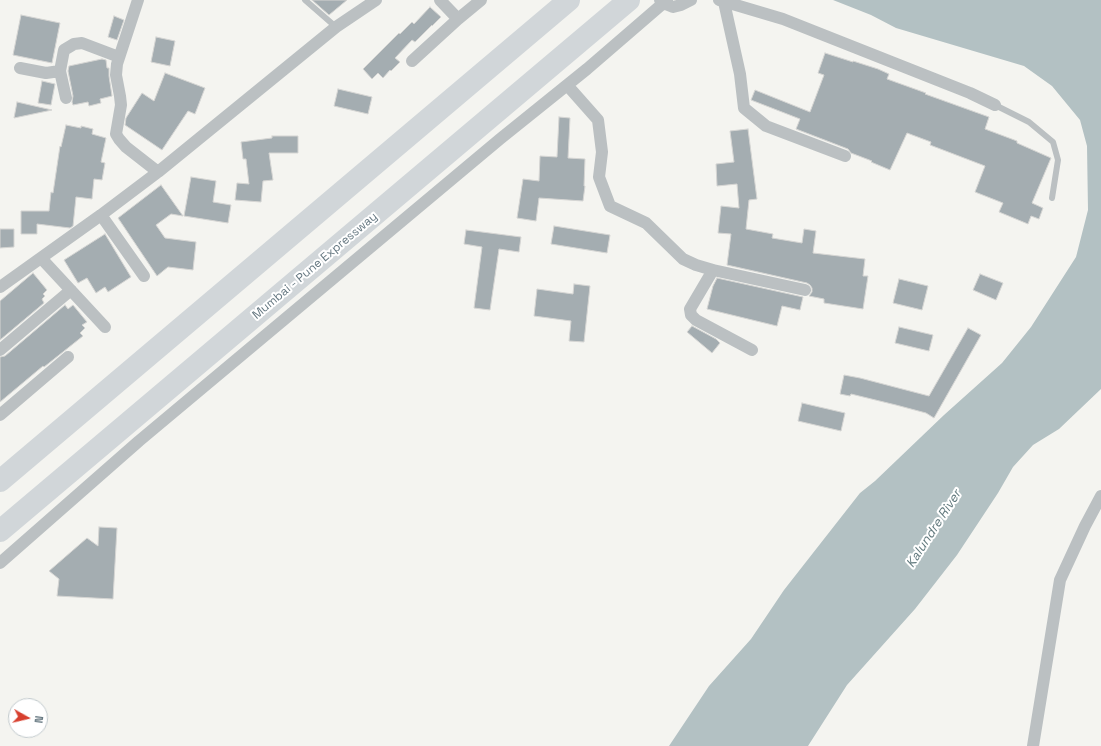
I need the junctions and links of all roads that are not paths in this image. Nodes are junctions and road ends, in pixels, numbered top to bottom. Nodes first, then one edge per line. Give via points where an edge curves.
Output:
1 (138, 0) edge
2 (305, 0) edge
3 (376, 0) edge
4 (440, 0) edge
5 (481, 0) edge
6 (569, 0) edge
7 (629, 0) edge
8 (690, 0) edge
9 (663, 1) edge
10 (721, 1) edge
11 (458, 19) junction
12 (336, 27) junction
13 (119, 57) junction
14 (412, 61) dead end
15 (20, 68) dead end
16 (60, 71) junction
17 (567, 85) junction
18 (66, 98) dead end
19 (995, 105) joint
20 (845, 156) dead end
21 (158, 172) junction
22 (1052, 198) dead end
23 (101, 215) junction
24 (41, 258) junction
25 (713, 270) junction
26 (144, 276) dead end
27 (0, 287) edge
28 (71, 290) junction
29 (804, 290) dead end
30 (105, 327) dead end
31 (0, 350) edge
32 (752, 350) dead end
33 (68, 357) dead end
34 (0, 416) edge
35 (0, 481) edge
36 (1101, 496) edge
37 (0, 532) edge
38 (0, 563) edge
39 (1033, 746) edge

1 - 13 street
2 - 12 lane
3 - 12 street
4 - 11 street
5 - 11 street
6 - 35 highway
7 - 37 highway, Mumbai - Pune Expressway
8 - 9 street via 673,7
9 - 17 street
10 - 19 street via 783,19
10 - 20 street via 740,74 744,108 766,126
11 - 14 street
12 - 21 street
13 - 16 street via 82,42 64,50
13 - 21 street via 116,75 121,105 116,134 126,147
15 - 16 street via 46,73
16 - 18 street
17 - 25 street via 598,120 602,152 599,177 610,206 646,223 683,259
17 - 38 street via 145,436
19 - 22 lane via 1029,122 1053,142 1058,160
21 - 23 street
23 - 24 street
23 - 26 street
24 - 27 street
24 - 28 street
25 - 29 street
25 - 32 street via 690,309 691,315
28 - 30 street
28 - 31 street
33 - 34 street
36 - 39 street via 1060,580

